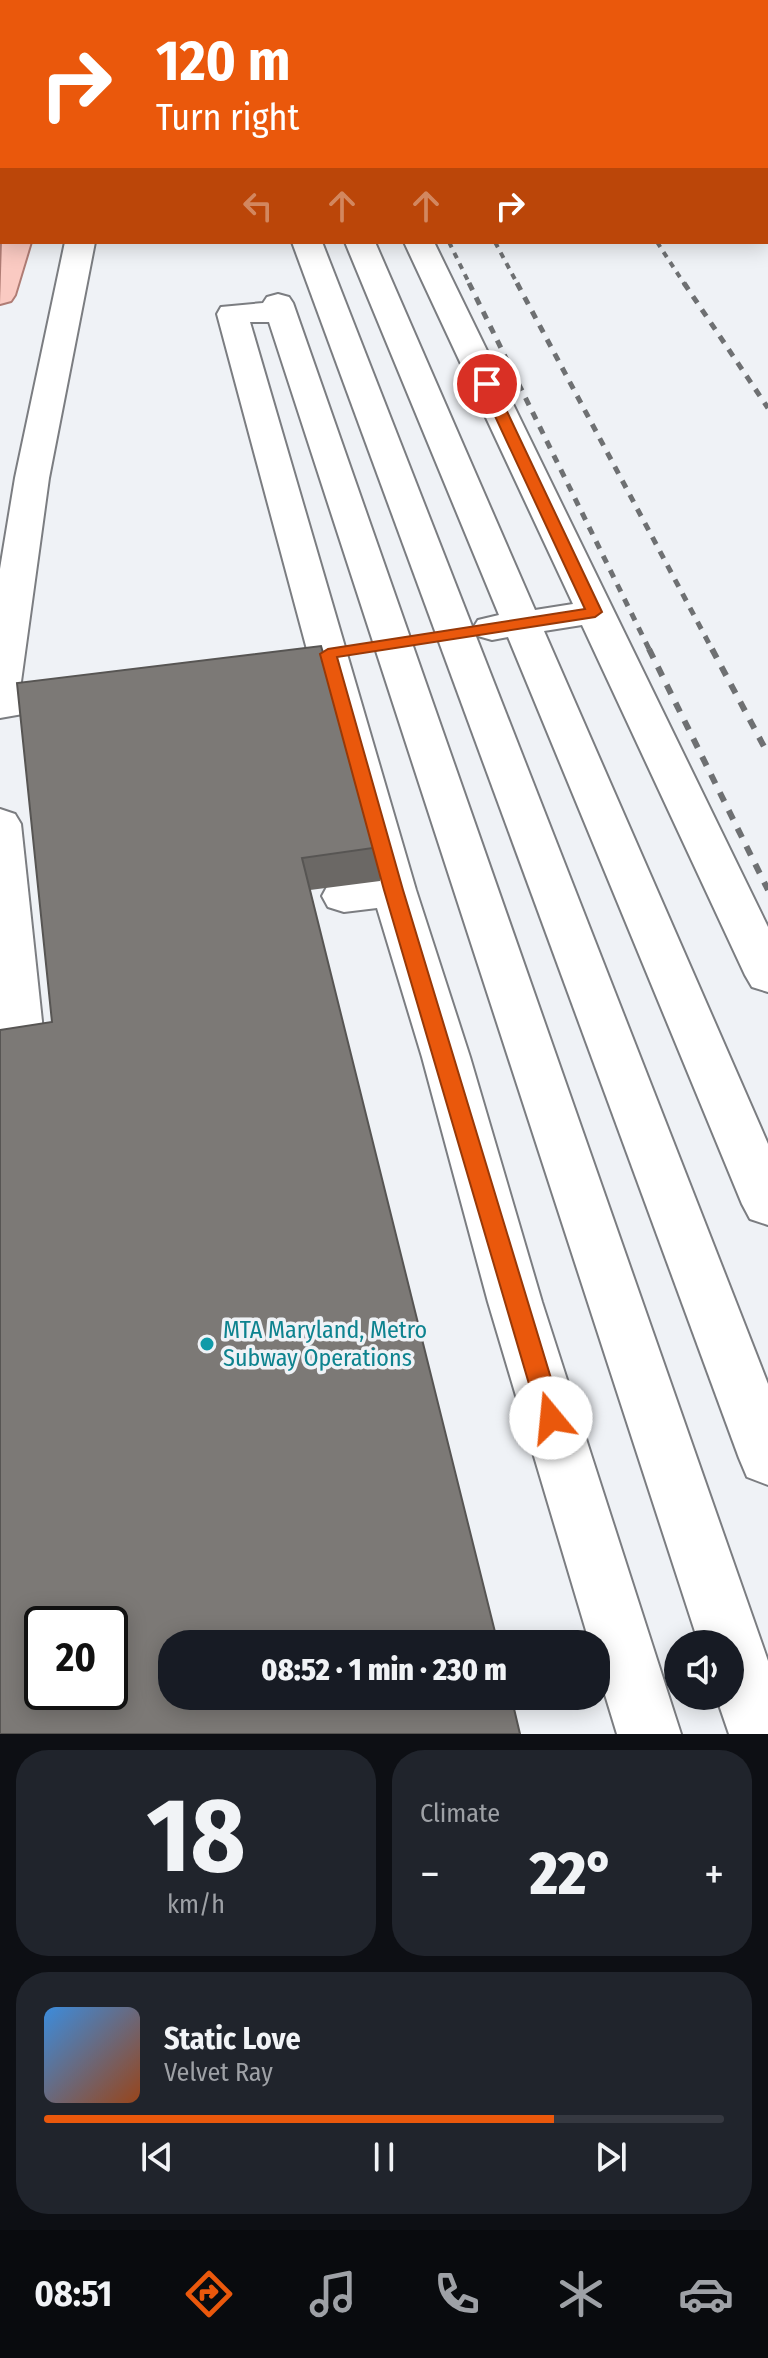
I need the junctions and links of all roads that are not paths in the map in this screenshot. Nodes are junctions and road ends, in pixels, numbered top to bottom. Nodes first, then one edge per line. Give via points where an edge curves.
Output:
1 (15, 244) edge
2 (80, 244) edge
3 (308, 244) edge
4 (361, 244) edge
5 (420, 244) edge
6 (0, 295) edge
7 (595, 612) junction
8 (520, 623) junction
9 (456, 633) junction
10 (394, 643) junction
11 (312, 656) junction
12 (116, 687) edge
13 (0, 692) edge
14 (0, 705) edge
15 (0, 824) edge
16 (768, 975) edge
17 (20, 1040) edge
18 (768, 1204) edge
19 (768, 1458) edge
20 (649, 1734) edge
21 (761, 1734) edge

1 - 6 main road
2 - 13 lane via 32,478
3 - 9 lane
4 - 8 lane
5 - 7 lane
7 - 8 lane
7 - 16 lane
8 - 9 lane
8 - 18 lane
9 - 10 lane
9 - 19 lane
10 - 11 lane
10 - 11 lane via 279,307 232,314
10 - 21 lane
11 - 20 lane via 369,893 446,1057 515,1302
12 - 14 lane
15 - 17 lane

